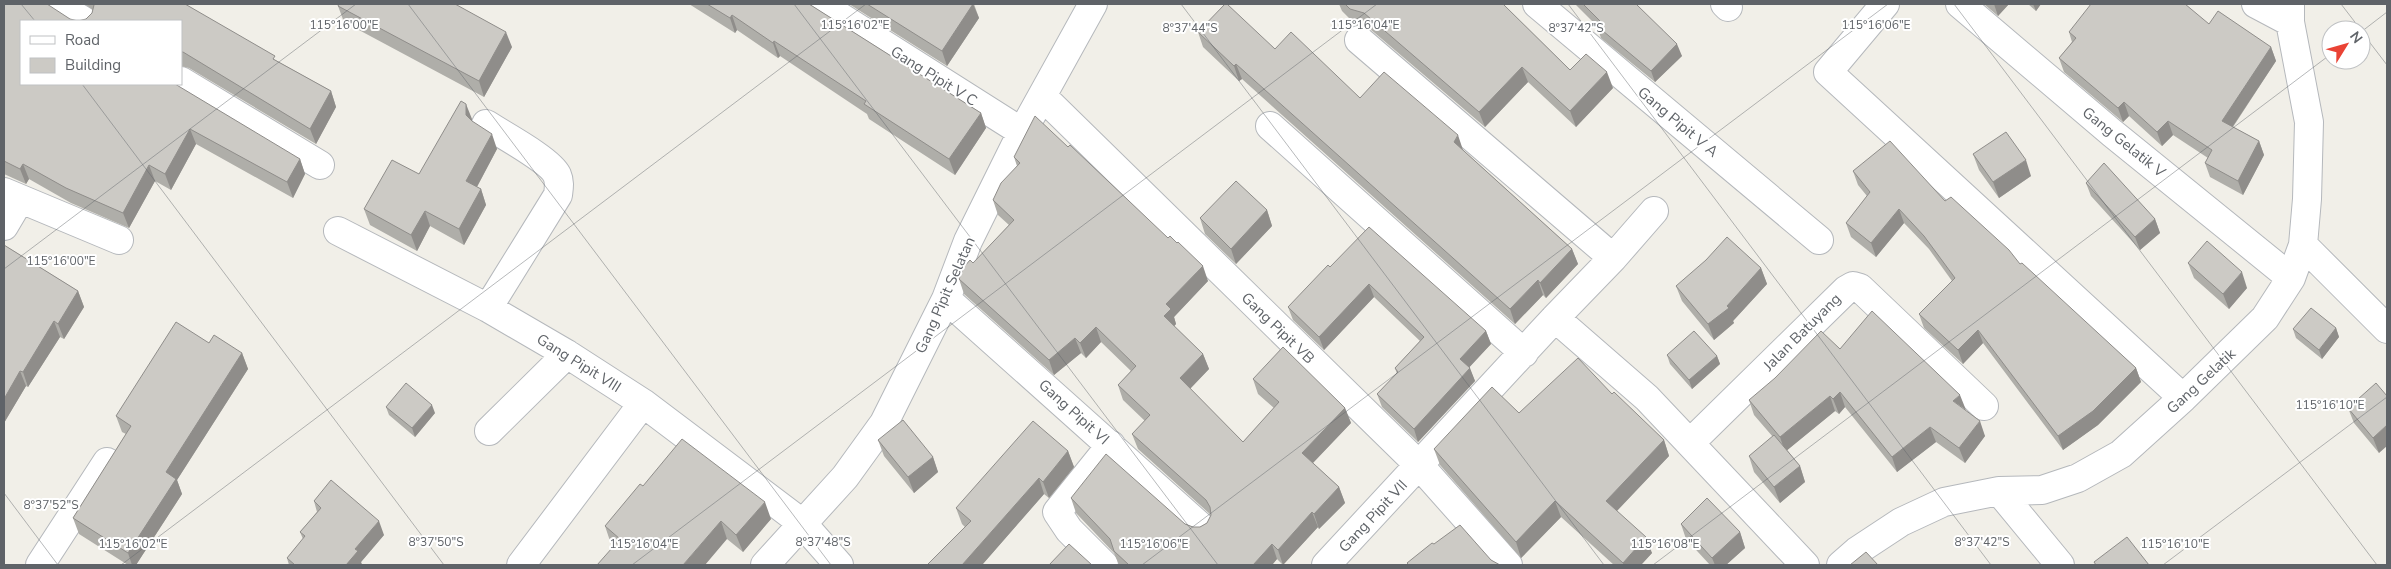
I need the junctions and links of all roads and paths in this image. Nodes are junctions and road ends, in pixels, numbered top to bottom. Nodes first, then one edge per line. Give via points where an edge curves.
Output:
1 (55, 4) edge
2 (820, 4) edge
3 (1093, 4) edge
4 (1537, 4) edge
5 (1885, 4) edge
6 (1960, 4) edge
7 (2256, 4) edge
8 (2290, 13) edge
9 (82, 20) edge
10 (1359, 40) dead end
11 (182, 82) edge
12 (1042, 96) junction
13 (486, 124) dead end
14 (1270, 126) dead end
15 (1022, 132) junction
16 (320, 165) dead end
17 (12, 195) edge
18 (1654, 211) dead end
19 (4, 226) edge
20 (338, 232) dead end
21 (119, 240) dead end
22 (1819, 240) dead end
23 (2303, 245) junction
24 (1613, 258) junction
25 (2291, 278) junction
26 (946, 299) junction
27 (488, 308) junction
28 (1555, 318) junction
29 (2387, 329) edge
30 (1524, 353) junction
31 (567, 354) junction
32 (2183, 398) junction
33 (643, 403) junction
34 (1984, 406) dead end
35 (489, 431) dead end
36 (1690, 443) junction
37 (1111, 445) junction
38 (107, 462) edge
39 (1420, 466) junction
40 (1999, 490) junction
41 (802, 524) junction
42 (1201, 527) edge
43 (40, 565) edge
44 (521, 565) edge
45 (766, 565) edge
46 (839, 565) edge
47 (1104, 565) edge
48 (1326, 565) edge
49 (1508, 565) edge
50 (1805, 565) edge
51 (1841, 565) edge
52 (2060, 565) edge

1 - 9 street
2 - 15 street, Gang Pipit V C
3 - 12 street, Gang Pipit Selatan
4 - 22 street, Gang Pipit V A
5 - 32 street via 1821,79
6 - 25 street, Gang Gelatik V
7 - 8 street
8 - 23 street, Gang Gelatik via 2309,122
10 - 24 street
11 - 16 street
12 - 15 street, Gang Pipit Selatan
12 - 39 street, Gang Pipit VB
13 - 27 street via 543,161 556,173 560,182 558,194
14 - 30 street
15 - 26 street, Gang Pipit Selatan via 968,241
17 - 19 street
17 - 21 street
18 - 24 street, Gang Pipit VII
20 - 27 street, Gang Pipit VIII
23 - 25 street, Gang Gelatik
23 - 29 street
24 - 28 street, Gang Pipit VII
25 - 32 street, Gang Gelatik via 2265,318
26 - 37 street, Gang Pipit VI
26 - 41 street, Gang Pipit Selatan via 884,423 845,477
27 - 31 street, Gang Pipit VIII
28 - 30 street, Gang Pipit VII
28 - 36 street via 1647,398
30 - 39 street, Gang Pipit VII
31 - 33 street, Gang Pipit VIII
31 - 35 street
32 - 40 street, Gang Gelatik via 2121,454 2078,478 2042,490
33 - 41 street, Gang Pipit VIII
33 - 44 street
34 - 36 street, Jalan Batuyang via 1860,288 1853,286
36 - 50 street
37 - 42 street, Gang Pipit VI
37 - 47 street via 1057,512 1069,530
38 - 43 street
39 - 48 street, Gang Pipit VII
39 - 49 street, Gang Pipit VB
40 - 51 street, Gang Gelatik via 1944,502 1901,522
40 - 52 street
41 - 45 street, Gang Pipit Selatan
41 - 46 street

